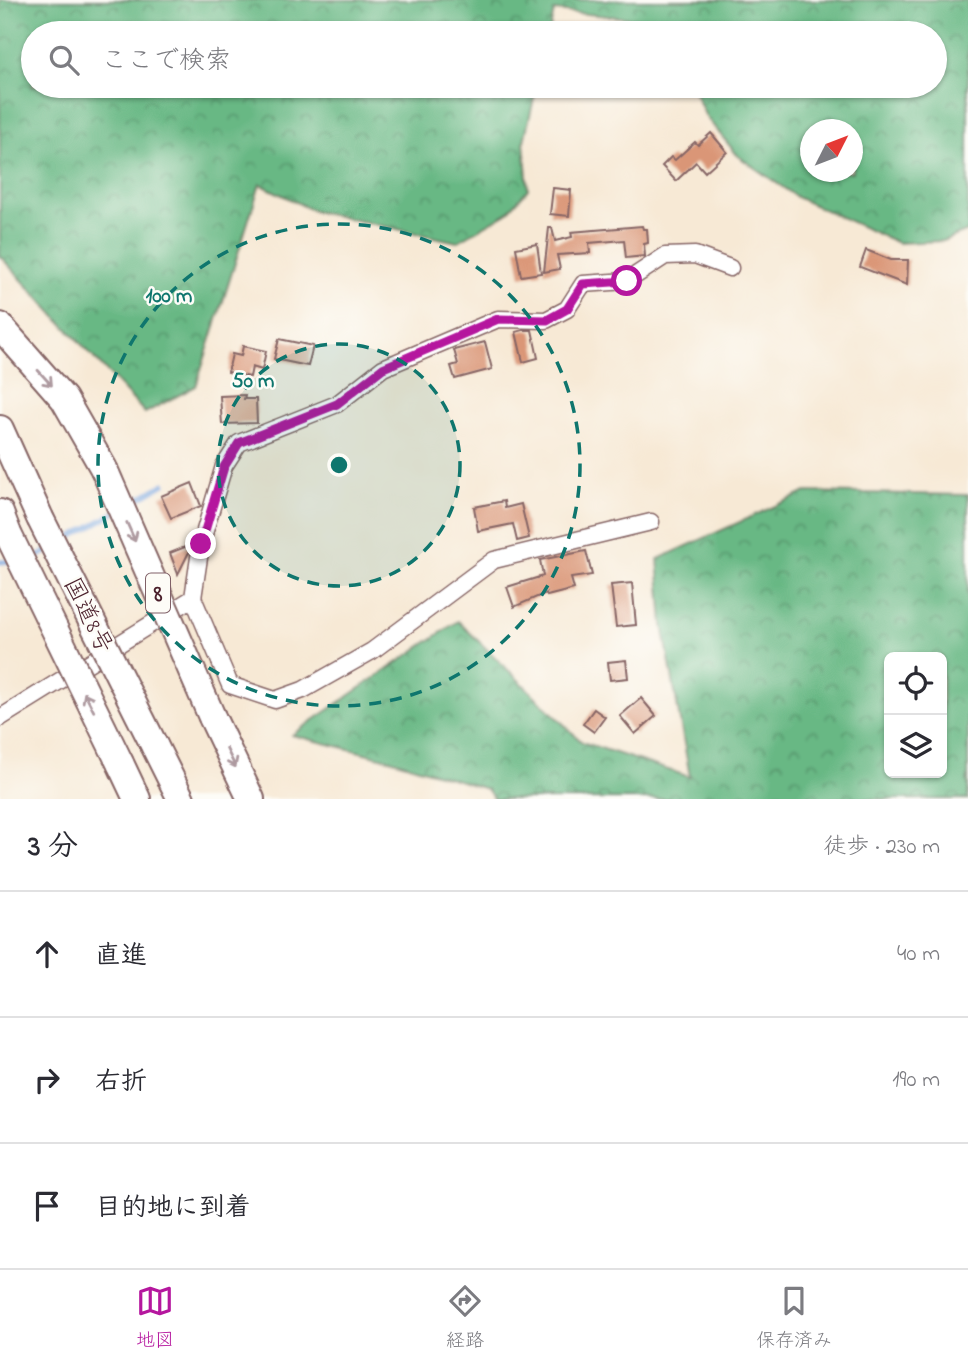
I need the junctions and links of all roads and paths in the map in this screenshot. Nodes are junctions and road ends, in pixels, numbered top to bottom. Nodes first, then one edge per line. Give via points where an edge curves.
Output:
1 (730, 268) dead end
2 (0, 326) edge
3 (0, 429) edge
4 (651, 522) dead end
5 (4, 523) edge
6 (193, 598) junction
7 (0, 718) edge
8 (137, 799) edge
9 (181, 799) edge
10 (251, 799) edge

1 - 6 street via 695,255 665,256 627,281 583,284 567,309 547,320 498,319 383,368 337,404 239,443 224,467 205,531
2 -> 10 highway, 8, bridge via 64,399 104,469
3 - 9 highway, 国道8号, bridge
4 - 6 street via 494,560 372,651 303,690 275,700 230,685
8 -> 5 highway, bridge
6 - 7 street

